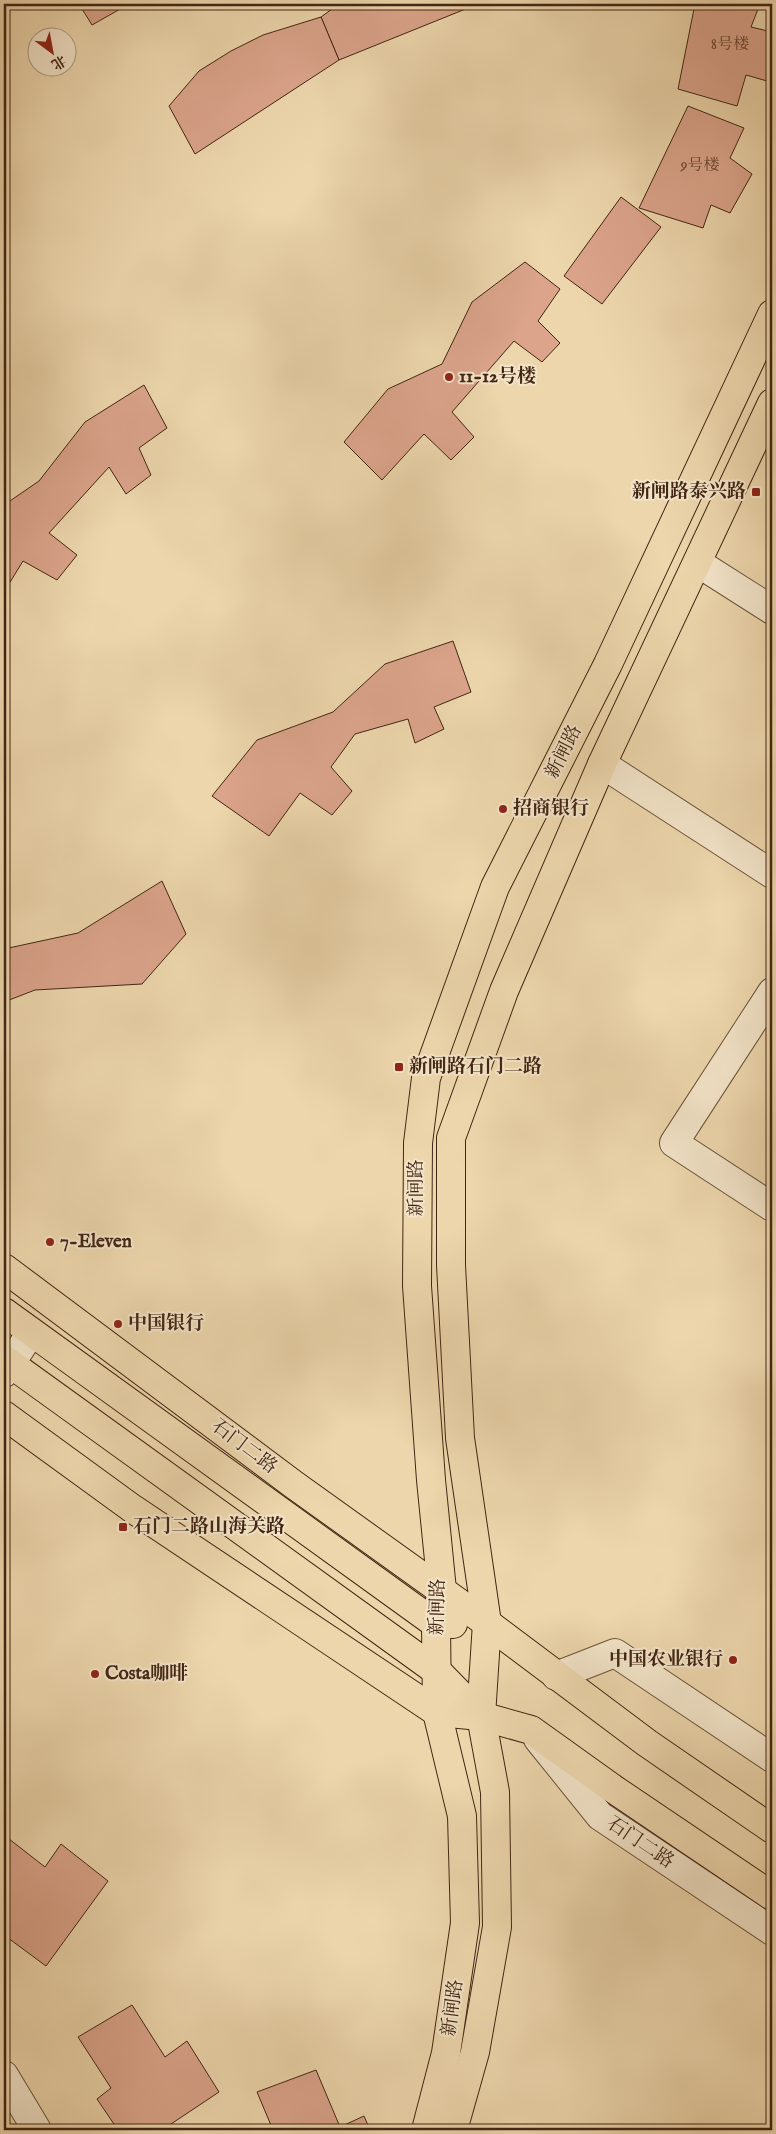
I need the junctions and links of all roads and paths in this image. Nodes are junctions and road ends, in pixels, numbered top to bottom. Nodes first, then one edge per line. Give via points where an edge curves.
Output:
1 (772, 314) edge
2 (772, 403) edge
3 (698, 564) junction
4 (772, 610) edge
5 (602, 764) junction
6 (772, 874) edge
7 (772, 992) edge
8 (772, 1207) edge
9 (4, 1268) edge
10 (4, 1312) edge
11 (31, 1333) junction
12 (6, 1366) edge
13 (4, 1415) edge
14 (442, 1590) junction
15 (487, 1623) junction
16 (436, 1624) junction
17 (438, 1672) junction
18 (556, 1676) junction
19 (437, 1712) junction
20 (481, 1716) junction
21 (531, 1730) junction
22 (772, 1758) edge
23 (772, 1829) edge
24 (772, 1896) edge
25 (772, 1931) edge
26 (4, 2075) edge
27 (37, 2130) edge
28 (426, 2130) edge
29 (453, 2130) edge

1 - 14 main road, 新闸路 via 608,664 495,887 426,1078 418,1143 417,1286
2 - 3 main road, 新闸路
3 - 4 street
3 - 5 main road, 新闸路
5 - 6 street
5 - 15 main road, 新闸路 via 504,991 451,1138 450,1265 460,1438
7 - 8 street via 674,1143
9 - 14 main road, 石门二路 via 293,1484
10 - 11 main road, 石门二路
11 - 12 street
11 - 16 main road, 石门二路
12 - 17 main road
13 - 19 main road, 石门二路 via 133,1509
14 - 15 main road, 石门二路
14 - 16 main road, 新闸路
15 - 16 main road
15 - 18 main road, 石门二路
15 - 20 main road, 新闸路
16 - 17 main road, 新闸路
17 - 19 main road, 新闸路
17 - 20 main road
18 - 22 street via 615,1653
18 - 23 main road, 石门二路
19 - 20 main road, 石门二路
19 - 28 main road, 新闸路 via 462,1816 465,1923 446,2053
20 - 21 main road, 石门二路
20 - 29 main road, 新闸路 via 495,1792 497,1927 475,2052
21 - 24 main road, 石门二路
21 - 25 street, 石门二路 via 600,1816
26 - 27 street

